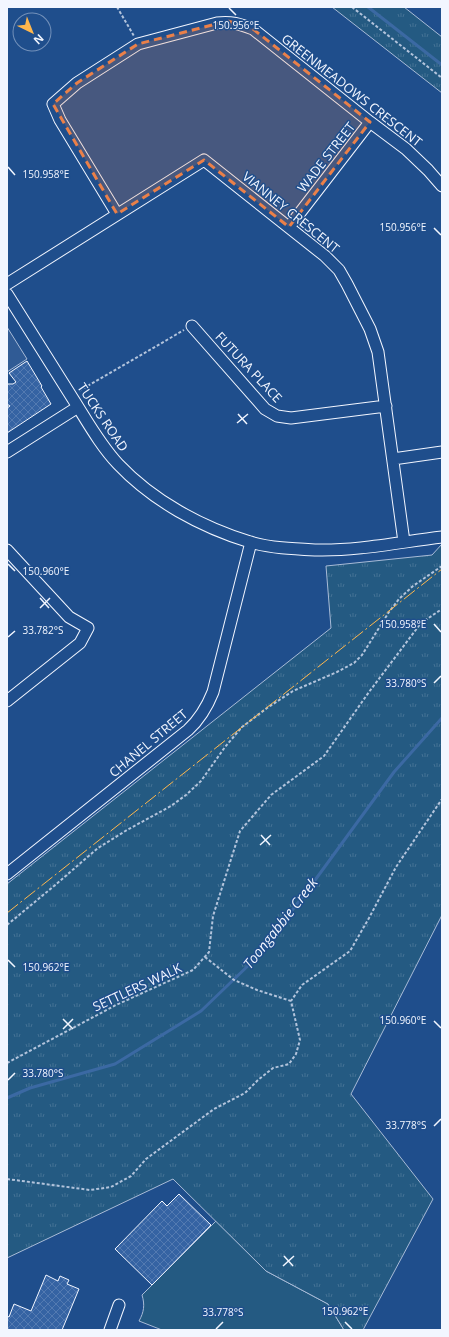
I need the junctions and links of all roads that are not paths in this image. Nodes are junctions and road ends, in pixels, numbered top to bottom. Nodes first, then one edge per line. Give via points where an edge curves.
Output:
1 (370, 122) junction
2 (442, 186) edge
3 (117, 214) junction
4 (289, 227) junction
5 (7, 284) edge
6 (7, 294) edge
7 (192, 326) road end
8 (386, 406) junction
9 (78, 407) junction
10 (7, 452) edge
11 (442, 452) edge
12 (393, 459) junction
13 (442, 537) edge
14 (251, 542) junction
15 (404, 542) junction
16 (7, 550) edge
17 (7, 701) edge
18 (7, 874) edge
19 (119, 1305) dead end
20 (110, 1330) edge

1 - 2 street, GREENMEADOWS CRESCENT via 406,149
1 - 3 street, GREENMEADOWS CRESCENT via 253,29 238,23 217,23 138,44 77,83 53,104
1 - 4 street, WADE STREET
3 - 4 street, VIANNEY CRESCENT via 204,160
3 - 5 street, VIANNEY CRESCENT
4 - 8 street, VIANNEY CRESCENT via 325,256 339,270 347,284 370,329 378,352
6 - 9 street, TUCKS ROAD
7 - 8 street, FUTURA PLACE via 265,409 277,416 291,418
8 - 12 street, VIANNEY CRESCENT
9 - 10 street
9 - 14 street, TUCKS ROAD via 118,464 154,496 203,524
11 - 12 street
12 - 15 street, VIANNEY CRESCENT
13 - 15 street, TUCKS ROAD
14 - 15 street, TUCKS ROAD via 317,550 364,548
14 - 18 street, CHANEL STREET via 213,692 208,706 198,720
16 - 17 street via 69,617 88,628 80,643
19 - 20 street

